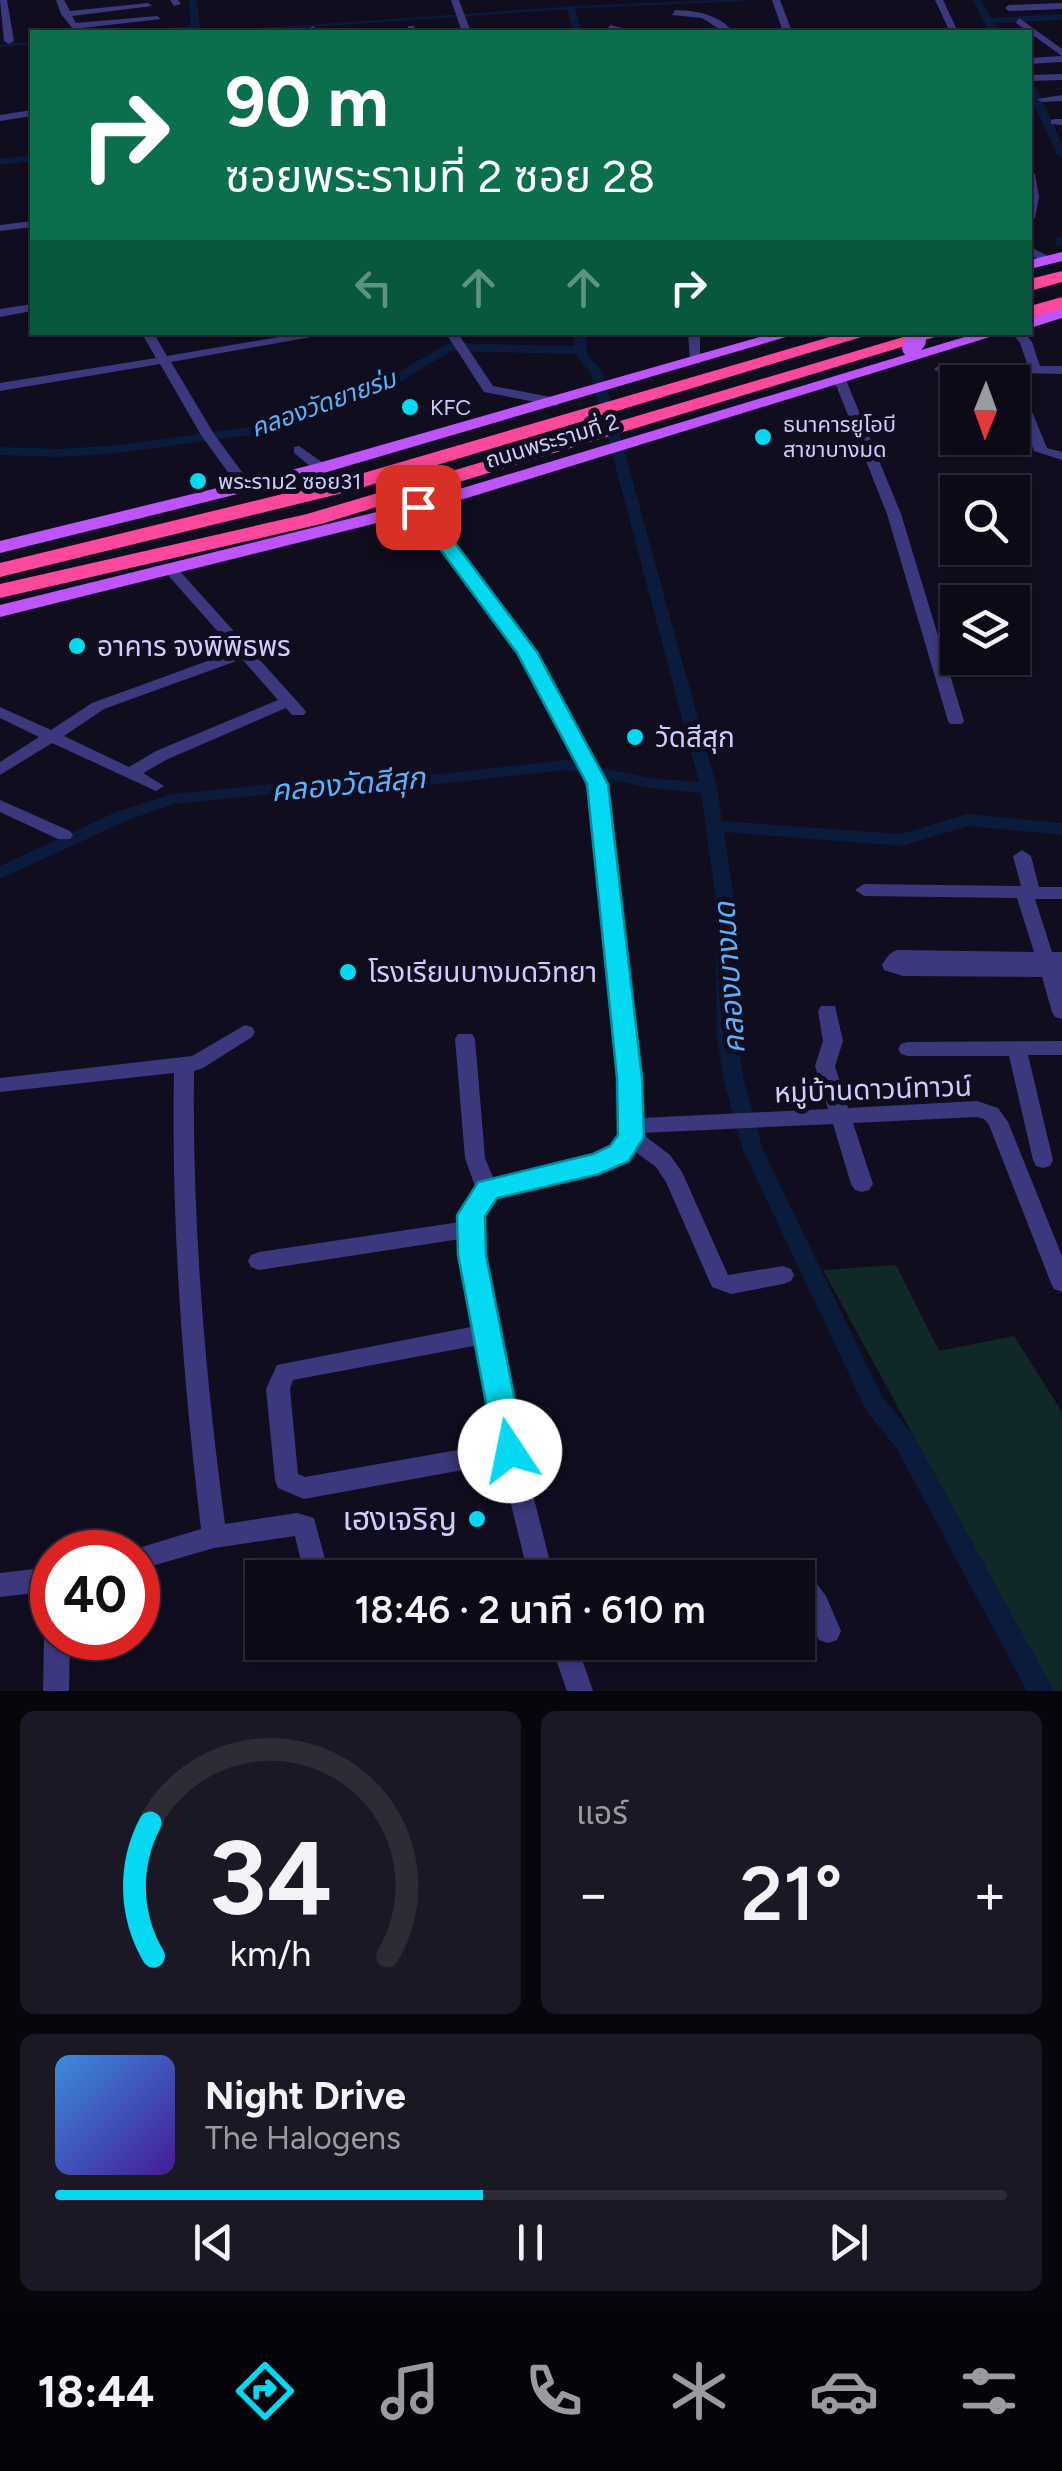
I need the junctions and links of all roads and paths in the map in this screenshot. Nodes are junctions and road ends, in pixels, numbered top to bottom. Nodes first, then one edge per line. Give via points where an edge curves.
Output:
1 (76, 0) edge
2 (457, 0) edge
3 (776, 0) edge
4 (938, 0) edge
5 (61, 1) edge
6 (2, 3) edge
7 (1006, 4) edge
8 (148, 6) dead end
9 (1062, 6) edge
10 (675, 12) dead end
11 (65, 14) junction
12 (157, 19) dead end
13 (610, 28) dead end
14 (467, 30) edge
15 (619, 30) edge
16 (726, 30) edge
17 (787, 30) edge
18 (953, 30) edge
19 (1031, 30) edge
20 (1032, 31) edge
21 (9, 41) dead end
22 (1062, 56) edge
23 (1032, 61) edge
24 (1062, 77) edge
25 (1032, 78) edge
26 (1062, 98) edge
27 (1042, 99) dead end
28 (30, 113) edge
29 (0, 118) edge
30 (30, 224) edge
31 (0, 228) edge
32 (1032, 251) edge
33 (1059, 265) edge
34 (1032, 268) edge
35 (1032, 283) edge
36 (1062, 288) edge
37 (1032, 297) edge
38 (1062, 300) edge
39 (30, 308) edge
40 (1032, 308) edge
41 (0, 313) edge
42 (1062, 314) edge
43 (1032, 322) edge
44 (148, 335) edge
45 (215, 335) edge
46 (311, 335) edge
47 (694, 335) edge
48 (786, 335) edge
49 (807, 335) edge
50 (846, 335) edge
51 (860, 335) edge
52 (938, 335) edge
53 (990, 335) edge
54 (1020, 335) edge
55 (913, 338) edge
56 (455, 340) edge
57 (224, 350) junction
58 (939, 351) edge
59 (163, 360) junction
60 (696, 362) junction
61 (1030, 369) edge
62 (1034, 369) junction
63 (1062, 370) edge
64 (840, 380) junction
65 (0, 387) edge
66 (618, 392) junction
67 (575, 403) junction
68 (516, 414) junction
69 (641, 431) junction
70 (1030, 432) edge
71 (583, 448) junction
72 (298, 450) dead end
73 (1062, 456) edge
74 (320, 468) junction
75 (246, 488) junction
76 (418, 507) junction
77 (0, 548) edge
78 (0, 567) edge
79 (172, 570) junction
80 (0, 588) edge
81 (0, 611) edge
82 (246, 652) junction
83 (0, 712) edge
84 (956, 721) dead end
85 (48, 735) junction
86 (0, 770) edge
87 (131, 773) junction
88 (156, 786) dead end
89 (0, 806) edge
90 (64, 835) dead end
91 (1022, 856) dead end
92 (864, 890) dead end
93 (1027, 892) junction
94 (1062, 893) edge
95 (1054, 964) edge
96 (828, 1011) dead end
97 (1062, 1012) edge
98 (245, 1032) dead end
99 (465, 1039) dead end
100 (1062, 1048) edge
101 (908, 1049) dead end
102 (1018, 1049) junction
103 (184, 1066) junction
104 (0, 1085) edge
105 (840, 1117) junction
106 (632, 1131) junction
107 (1044, 1160) dead end
108 (862, 1184) dead end
109 (488, 1190) junction
110 (469, 1229) junction
111 (1053, 1242) edge
112 (259, 1261) dead end
113 (783, 1275) dead end
114 (1062, 1283) edge
115 (486, 1334) junction
116 (510, 1451) junction
117 (214, 1538) junction
118 (160, 1552) edge
119 (314, 1560) edge
120 (537, 1560) edge
121 (30, 1582) edge
122 (0, 1585) edge
123 (815, 1601) edge
124 (828, 1631) dead end
125 (56, 1660) edge
126 (569, 1660) edge
127 (56, 1691) edge
128 (580, 1691) edge

1 - 5 street
2 - 14 street
3 - 17 street
4 - 18 street
5 - 11 street
6 - 21 street
7 - 9 street
7 - 19 street
8 - 11 street
10 - 16 street via 708,15
11 - 12 street via 73,26
13 - 15 street
20 - 22 street
22 - 23 street
24 - 25 street
26 - 27 street
28 - 29 street
30 - 31 street
32 - 33 street
33 - 34 highway
33 - 35 highway
36 - 37 highway
38 - 40 highway
39 - 41 street
42 - 43 main road
44 - 59 street
45 - 57 street
46 - 57 street
47 - 60 street
48 - 60 main road, ถนนพระรามที่ 2
49 - 66 main road
50 - 66 highway, ถนนพระรามที่ 2
51 - 78 highway via 343,486
52 - 55 highway
53 - 58 main road, ถนนพระรามที่ 2
54 - 62 street
55 - 71 main road
55 - 80 highway via 334,502
56 - 67 street via 489,390
57 - 59 street
58 - 64 main road, ถนนพระรามที่ 2
58 - 69 highway, ถนนพระรามที่ 2
59 - 65 street
59 - 75 street
60 - 66 main road, ถนนพระรามที่ 2
61 - 62 street
62 - 63 street
64 - 69 main road, ถนนพระรามที่ 2
64 - 84 street via 894,514
66 - 67 highway, ถนนพระรามที่ 2
67 - 68 main road, ถนนพระรามที่ 2
67 - 68 main road
67 - 78 highway, ถนนพระรามที่ 2 via 341,483
68 - 74 main road, ถนนพระรามที่ 2
69 - 71 highway, ถนนพระรามที่ 2
70 - 73 street via 1041,451
71 - 76 main road, ถนนพระรามที่ 2
71 - 80 highway, ถนนพระรามที่ 2 via 313,518
72 - 74 street
74 - 75 main road, ถนนพระรามที่ 2
75 - 77 main road, ถนนพระรามที่ 2
76 - 79 main road, ถนนพระรามที่ 2
76 - 106 street via 527,652 598,784
79 - 81 main road, ถนนพระรามที่ 2
79 - 82 street
82 - 85 street via 98,706
82 - 87 street via 293,707 162,754
83 - 85 street
85 - 86 street
85 - 87 street
87 - 88 street
89 - 90 street
91 - 93 street
92 - 93 street
93 - 94 street
93 - 95 street
95 - 95 street via 896,969 891,964 897,958
95 - 97 street
96 - 105 street via 833,1041 825,1066
98 - 103 street
99 - 109 street via 475,1158
100 - 102 street
101 - 102 street
102 - 107 street
103 - 104 street
103 - 117 street via 182,1229
105 - 106 street, หมู่บ้านดาวน์ทาวน์
105 - 108 street
105 - 111 street, หมู่บ้านดาวน์ทาวน์ via 990,1113
106 - 109 street via 619,1154 599,1163
106 - 113 street via 675,1178 720,1281 731,1285
109 - 110 street via 473,1209
110 - 112 street
110 - 115 street
111 - 114 street, หมู่บ้านดาวน์ทาวน์
115 - 116 street
115 - 116 street via 285,1372 278,1389 286,1480 304,1488
116 - 120 street
117 - 118 street
117 - 119 street via 305,1526
121 - 122 street
123 - 124 street
125 - 127 street
126 - 128 street

